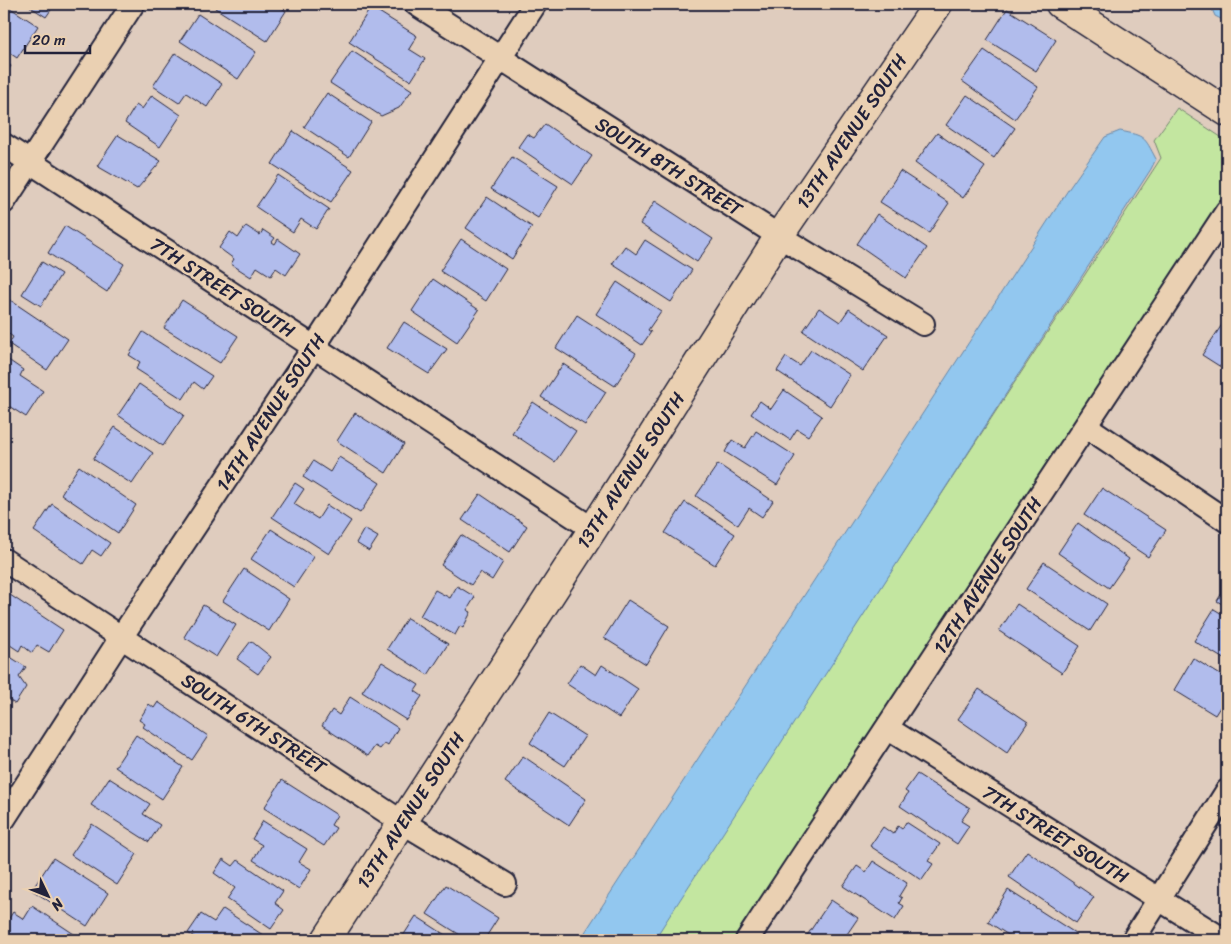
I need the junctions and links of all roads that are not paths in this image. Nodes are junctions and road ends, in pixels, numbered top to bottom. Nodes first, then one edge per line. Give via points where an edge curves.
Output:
1 (133, 4) edge
2 (416, 4) edge
3 (535, 4) edge
4 (938, 4) edge
5 (1060, 4) edge
6 (499, 58) junction
7 (1227, 112) edge
8 (4, 145) edge
9 (31, 162) junction
10 (4, 202) edge
11 (1227, 211) edge
12 (779, 236) junction
13 (923, 324) dead end
14 (314, 347) junction
15 (1086, 426) junction
16 (1227, 521) edge
17 (593, 529) junction
18 (4, 560) edge
19 (122, 636) junction
20 (887, 728) junction
21 (1227, 791) edge
22 (4, 819) edge
23 (402, 822) junction
24 (505, 884) dead end
25 (1159, 899) junction
26 (326, 940) edge
27 (747, 940) edge
28 (1133, 940) edge
29 (1224, 940) edge

1 - 9 street
2 - 6 street, SOUTH 8TH STREET
3 - 6 street, 14TH AVENUE SOUTH
4 - 12 street, 13TH AVENUE SOUTH
5 - 7 street
6 - 12 street, SOUTH 8TH STREET
6 - 14 street, 14TH AVENUE SOUTH
8 - 9 street, 7TH STREET SOUTH
9 - 10 street
9 - 14 street, 7TH STREET SOUTH
11 - 15 street, 12TH AVENUE SOUTH
12 - 13 street, SOUTH 8TH STREET
12 - 17 street, 13TH AVENUE SOUTH
14 - 17 street, 7TH STREET SOUTH
14 - 19 street, 14TH AVENUE SOUTH
15 - 16 street
15 - 20 street, 12TH AVENUE SOUTH
17 - 23 street, 13TH AVENUE SOUTH
18 - 19 street, SOUTH 6TH STREET
19 - 22 street, 14TH AVENUE SOUTH
19 - 23 street, SOUTH 6TH STREET
20 - 25 street, 7TH STREET SOUTH
20 - 27 street, 12TH AVENUE SOUTH
21 - 25 street
23 - 24 street, SOUTH 6TH STREET
23 - 26 street, 13TH AVENUE SOUTH
25 - 28 street
25 - 29 street, 7TH STREET SOUTH

